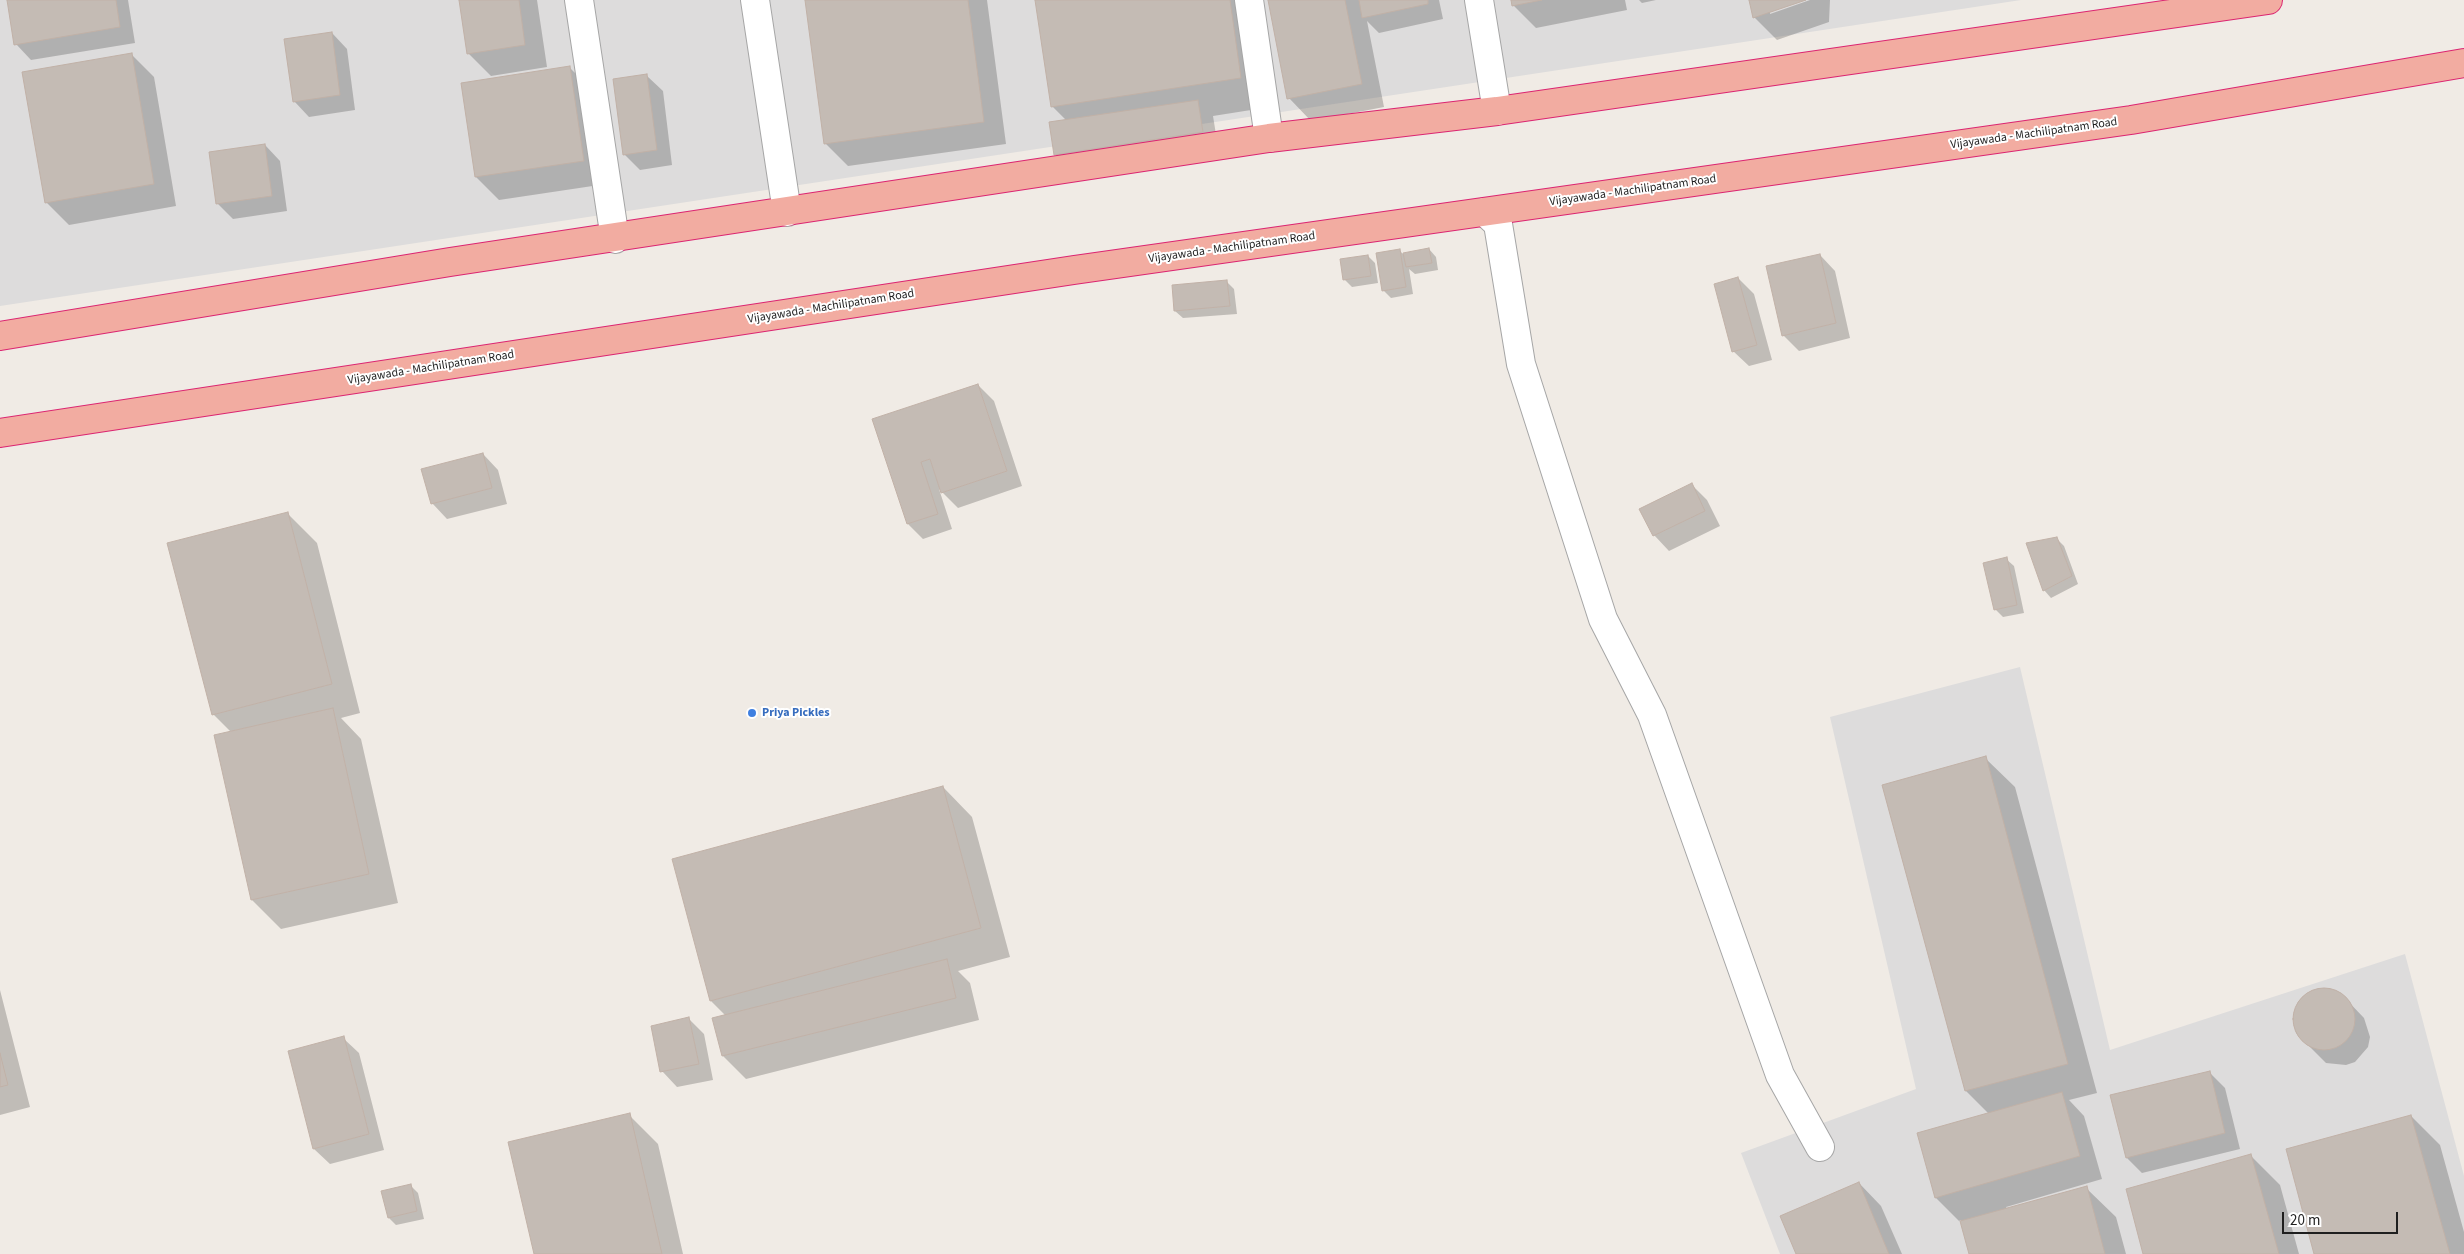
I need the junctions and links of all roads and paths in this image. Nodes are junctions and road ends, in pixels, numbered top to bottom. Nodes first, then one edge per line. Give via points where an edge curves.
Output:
1 (579, 0) edge
2 (754, 0) edge
3 (1249, 0) edge
4 (1480, 0) edge
5 (2268, 0) edge
6 (2464, 63) edge
7 (1497, 111) junction
8 (1269, 138) junction
9 (787, 212) junction
10 (1485, 212) junction
11 (615, 239) junction
12 (0, 336) edge
13 (0, 433) edge
14 (1820, 1147) dead end

1 - 11 street
2 - 9 street
3 - 8 street
4 - 7 street
5 - 7 highway
6 - 10 highway, Vijayawada - Machilipatnam Road via 2131,120
7 - 8 highway
8 - 9 highway
9 - 11 highway
10 - 13 highway, Vijayawada - Machilipatnam Road via 1074,270
10 - 14 street via 1498,224 1521,364 1603,619 1652,715 1780,1075
11 - 12 highway via 238,295

